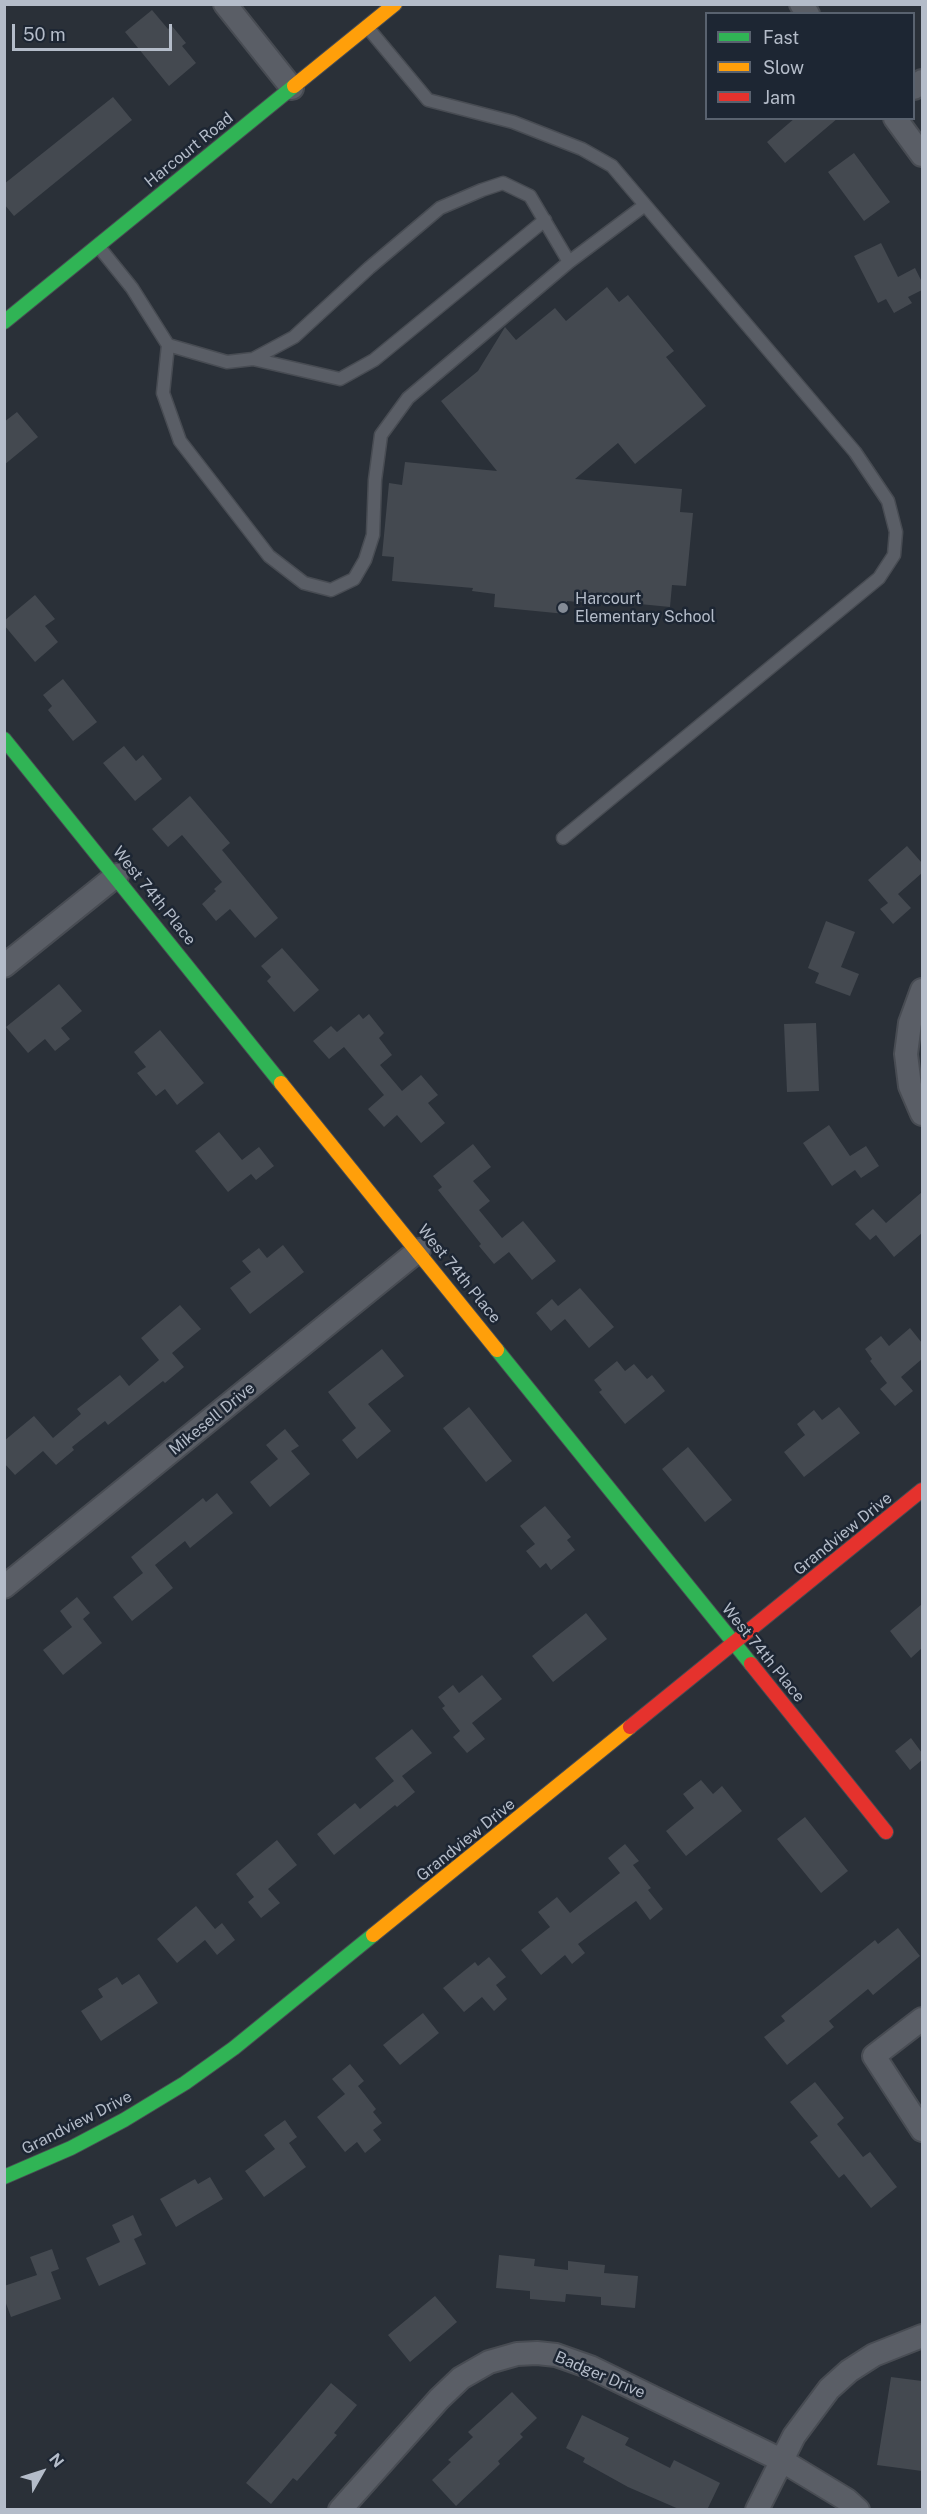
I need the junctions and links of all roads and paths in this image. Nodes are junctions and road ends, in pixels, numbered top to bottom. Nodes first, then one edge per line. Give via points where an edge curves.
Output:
1 (225, 4) edge
2 (395, 4) edge
3 (367, 27) junction
4 (292, 88) junction
5 (896, 120) edge
6 (922, 155) edge
7 (645, 205) junction
8 (545, 220) junction
9 (98, 246) junction
10 (569, 262) junction
11 (4, 322) edge
12 (168, 345) junction
13 (254, 359) junction
14 (4, 739) edge
15 (563, 838) dead end
16 (117, 875) junction
17 (4, 966) edge
18 (922, 990) edge
19 (922, 1114) edge
20 (419, 1250) junction
21 (922, 1490) edge
22 (4, 1587) edge
23 (734, 1644) junction
24 (886, 1832) dead end
25 (922, 2019) edge
26 (922, 2130) edge
27 (4, 2177) edge
28 (922, 2336) edge
29 (781, 2460) junction
30 (340, 2510) edge
31 (757, 2510) edge
32 (858, 2510) edge

1 - 4 street
2 - 3 street, Harcourt Road
3 - 4 street, Harcourt Road
3 - 7 lane via 428,100 513,122 582,149 612,166
4 - 9 street, Harcourt Road
5 - 6 street
7 - 10 lane
7 - 15 lane via 855,452 888,501 896,532 894,555 879,578
8 - 10 lane
8 - 13 lane via 374,360 340,379
8 - 13 lane via 530,196 503,183 440,208 294,337
9 - 11 street, Harcourt Road
9 - 12 lane via 132,288
10 - 12 lane via 408,398 381,435 373,535 365,560 354,579 331,590 304,583 269,556 180,441 163,393
12 - 13 lane via 227,362
14 - 16 street, West 74th Place
16 - 17 street
16 - 20 street, West 74th Place
18 - 19 street via 910,1023 906,1054 910,1086
20 - 22 street, Mikesell Drive
20 - 23 street, West 74th Place
21 - 23 street, Grandview Drive
23 - 24 street, West 74th Place
23 - 27 street, Grandview Drive via 218,2060 124,2120
25 - 26 street via 874,2056
28 - 29 street via 874,2355 839,2378 818,2402
29 - 30 street, Badger Drive via 590,2367 548,2353 518,2354 489,2362 454,2385
29 - 31 street
29 - 32 street, Badger Drive

